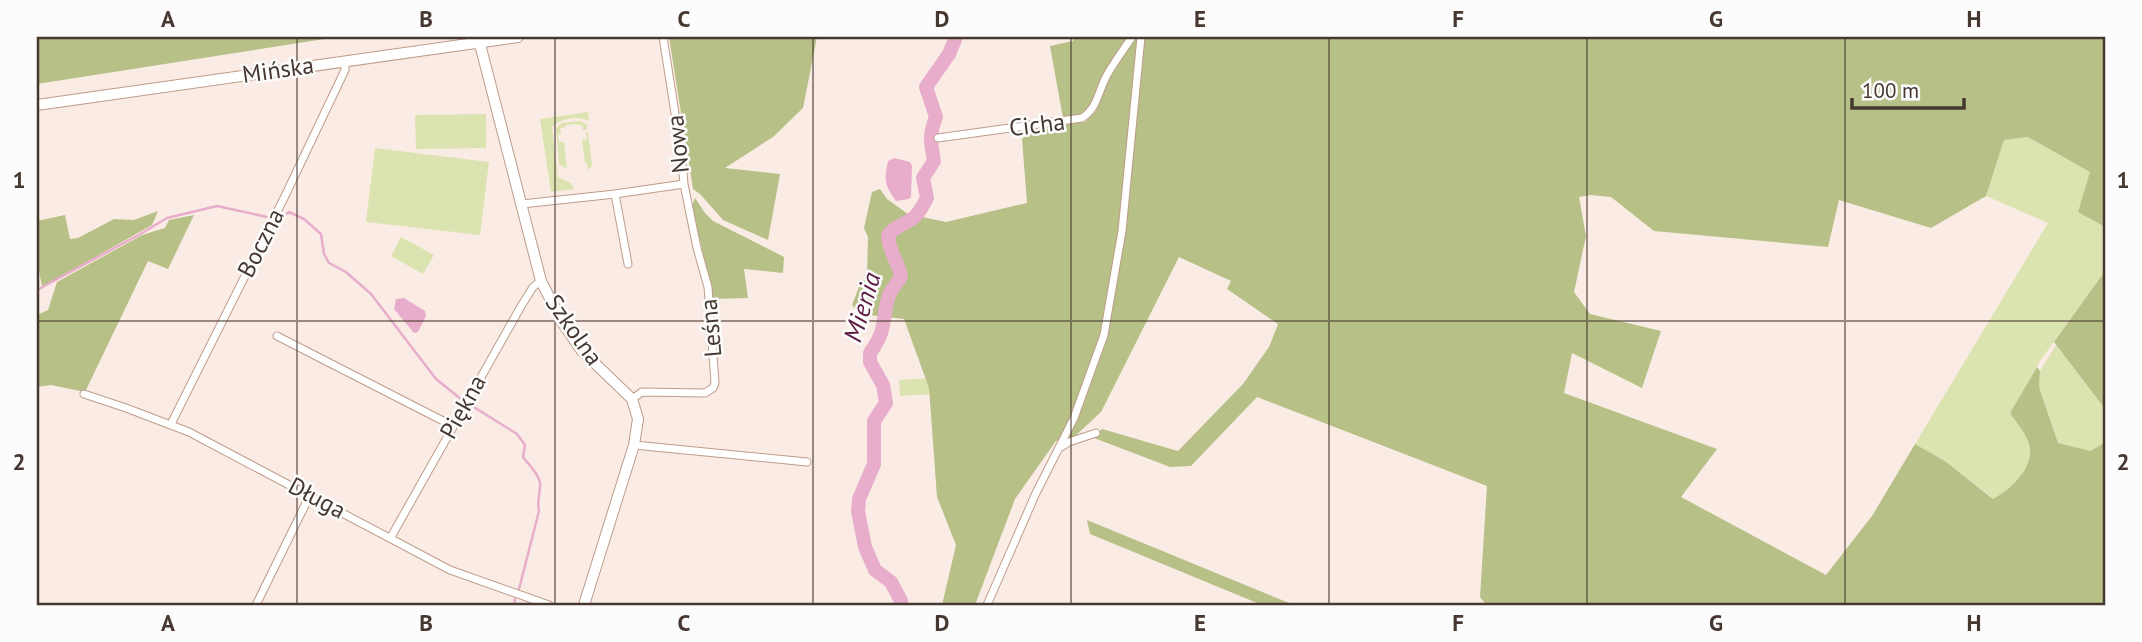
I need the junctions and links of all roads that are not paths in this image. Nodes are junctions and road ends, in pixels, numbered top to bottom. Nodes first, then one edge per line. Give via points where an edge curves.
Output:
1 (519, 37) edge
2 (663, 37) edge
3 (1132, 37) edge
4 (1141, 37) edge
5 (506, 38) edge
6 (478, 42) junction
7 (345, 61) junction
8 (37, 105) edge
9 (938, 138) dead end
10 (684, 184) junction
11 (615, 194) junction
12 (522, 204) junction
13 (628, 264) dead end
14 (541, 281) junction
15 (277, 336) dead end
16 (84, 394) dead end
17 (632, 399) junction
18 (171, 424) junction
19 (453, 426) junction
20 (1096, 433) dead end
21 (634, 445) junction
22 (1060, 448) junction
23 (807, 462) dead end
24 (310, 495) junction
25 (391, 537) junction
26 (256, 605) edge
27 (549, 605) edge
28 (584, 605) edge
29 (987, 605) edge

1 - 5 street, Mińska
2 - 10 street, Nowa
3 - 9 street, Cicha via 1095,104 1082,118
4 - 22 street via 1113,292 1095,363
5 - 6 street, Mińska
6 - 7 street, Mińska
6 - 12 street, Szkolna
7 - 8 street, Mińska
7 - 18 street, Boczna via 321,123
10 - 11 street, Nowa
10 - 17 street, Leśna via 708,288 715,383 705,393 642,392
11 - 12 street, Nowa
11 - 13 street
12 - 14 street, Szkolna
14 - 17 street, Szkolna via 582,351
14 - 19 street, Piękna via 520,308
15 - 19 street
16 - 18 street, Długa
17 - 21 street via 638,419
18 - 24 street, Długa
19 - 25 street, Piękna
20 - 22 street
21 - 23 street
21 - 28 street
22 - 29 street
24 - 25 street, Długa
24 - 26 street
25 - 27 street, Długa via 464,576

